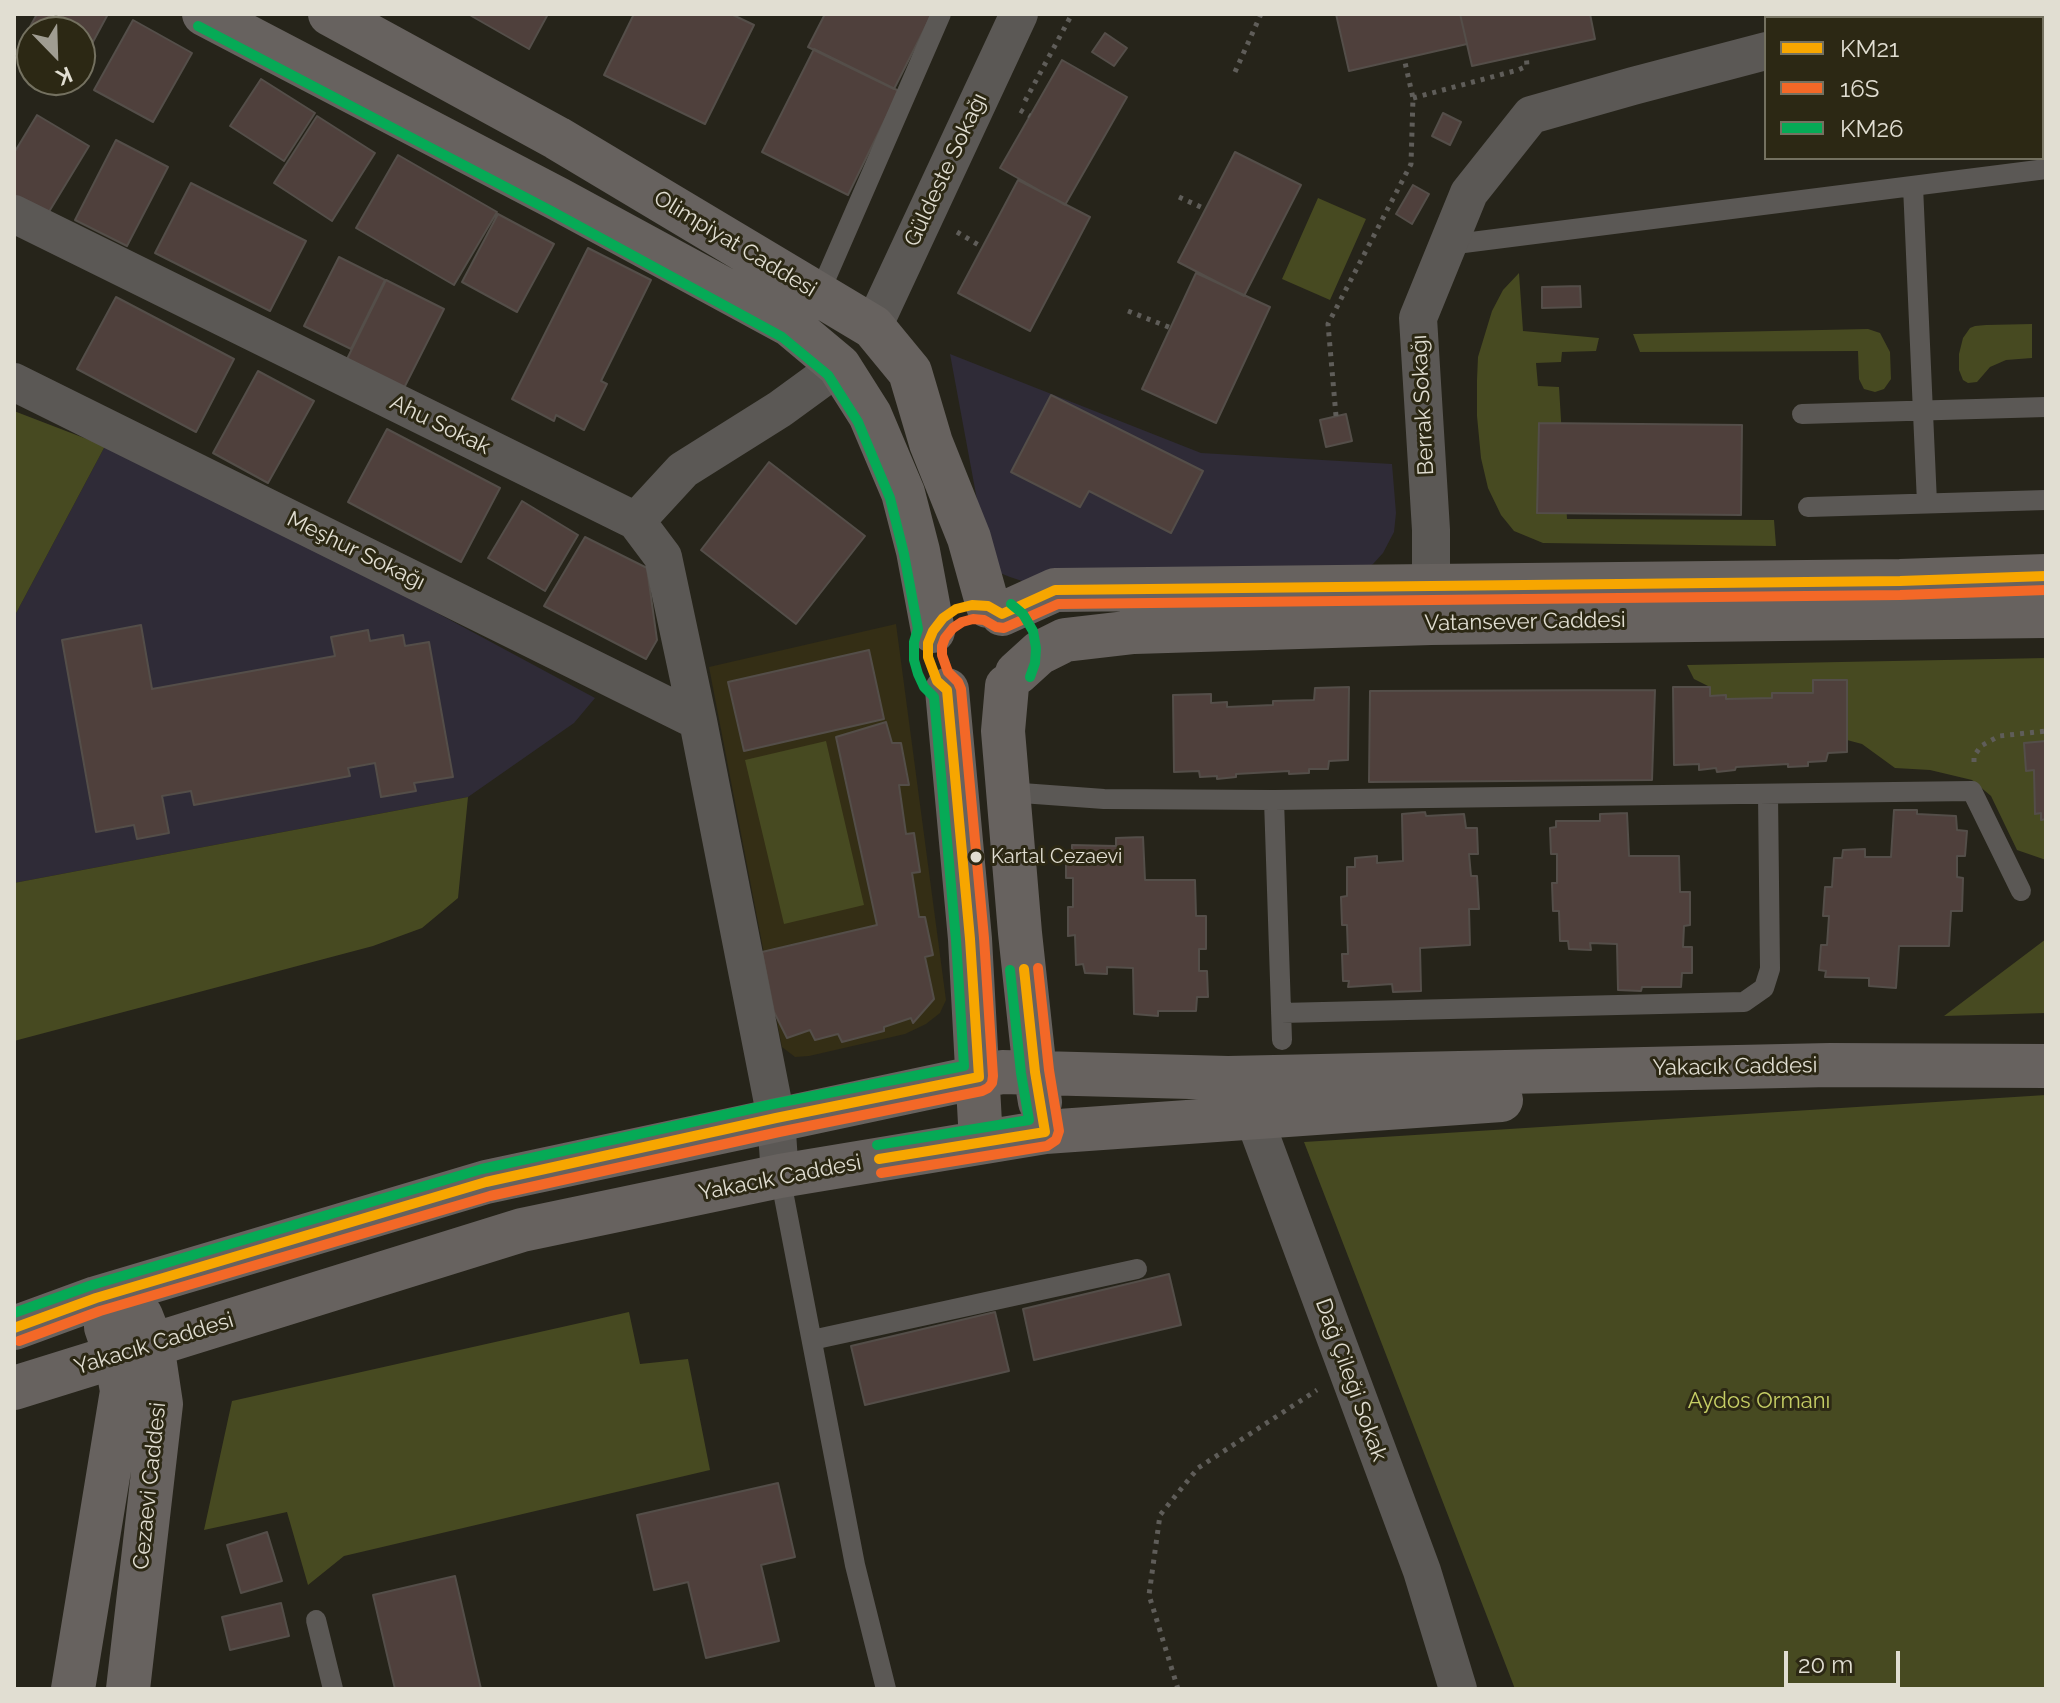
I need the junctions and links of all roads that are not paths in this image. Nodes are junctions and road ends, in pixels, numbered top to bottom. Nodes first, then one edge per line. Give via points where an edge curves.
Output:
1 (204, 14) edge
2 (941, 14) edge
3 (1019, 14) edge
4 (357, 21) edge
5 (1764, 52) edge
6 (2046, 169) edge
7 (1913, 186) junction
8 (14, 214) edge
9 (1448, 245) junction
10 (819, 294) junction
11 (873, 327) junction
12 (839, 366) junction
13 (14, 382) edge
14 (2046, 407) edge
15 (1923, 411) junction
16 (1802, 414) dead end
17 (2046, 500) edge
18 (1927, 503) junction
19 (1808, 507) dead end
20 (636, 521) junction
21 (2046, 576) edge
22 (1431, 604) junction
23 (995, 610) junction
24 (2046, 616) edge
25 (933, 631) junction
26 (1012, 680) junction
27 (947, 690) junction
28 (698, 721) junction
29 (1008, 792) junction
30 (1768, 794) junction
31 (1274, 800) junction
32 (2021, 891) dead end
33 (1281, 1013) junction
34 (1282, 1040) dead end
35 (1830, 1065) junction
36 (2046, 1066) edge
37 (1035, 1072) junction
38 (979, 1077) junction
39 (1228, 1078) junction
40 (776, 1118) junction
41 (1254, 1118) junction
42 (1045, 1132) junction
43 (981, 1142) junction
44 (780, 1176) junction
45 (1137, 1269) dead end
46 (113, 1293) junction
47 (14, 1328) edge
48 (812, 1340) junction
49 (134, 1350) junction
50 (14, 1388) edge
51 (316, 1620) dead end
52 (73, 1689) edge
53 (128, 1689) edge
54 (333, 1689) edge
55 (886, 1689) edge
56 (1458, 1689) edge

1 - 12 main road, Olimpiyat Caddesi via 790,325
2 - 10 lane
3 - 11 street, Güldeste Sokağı
4 - 10 main road, Olimpiyat Caddesi
5 - 9 street, Berrak Sokağı via 1531,115 1469,193
6 - 7 lane
7 - 9 lane
7 - 15 lane
8 - 20 street, Ahu Sokak
9 - 22 street, Berrak Sokağı via 1418,318
10 - 11 main road, Olimpiyat Caddesi
11 - 12 main road
11 - 23 main road, Olimpiyat Caddesi via 910,372 931,443
12 - 20 street via 683,470
12 - 25 main road, Olimpiyat Caddesi via 870,415 903,493
13 - 28 street, Meşhur Sokağı
14 - 15 lane
15 - 16 lane
15 - 18 lane
17 - 18 lane
18 - 19 lane
20 - 28 street via 663,557
21 - 22 main road, Vatansever Caddesi
22 - 23 main road, Vatansever Caddesi via 1055,590
22 - 24 main road, Vatansever Caddesi
22 - 26 main road, Vatansever Caddesi via 1080,637 1056,643 1032,658
23 - 25 main road via 972,605 956,609
23 - 26 main road via 1019,634 1021,661
25 - 27 main road via 928,657 937,681
26 - 27 main road via 978,699
26 - 29 main road via 1003,731
27 - 38 main road
28 - 40 street
29 - 31 lane via 1104,799
29 - 37 main road
30 - 31 lane
30 - 32 lane via 1972,791
30 - 33 lane via 1770,969 1764,988 1744,1002
31 - 33 lane
33 - 34 lane
35 - 36 main road
35 - 39 main road, Yakacık Caddesi
35 - 41 main road, Yakacık Caddesi via 1552,1097
37 - 38 main road, Yakacık Caddesi
37 - 39 main road, Yakacık Caddesi
37 - 42 main road
38 - 40 main road, Yakacık Caddesi
38 - 43 main road
39 - 41 street, Dağ Çileği Sokak
40 - 44 street
40 - 46 main road, Yakacık Caddesi via 486,1182
41 - 42 main road, Yakacık Caddesi
41 - 56 street, Dağ Çileği Sokak via 1422,1571
42 - 43 main road, Yakacık Caddesi
43 - 44 main road, Yakacık Caddesi
44 - 48 lane
44 - 49 main road, Yakacık Caddesi via 522,1230
45 - 48 lane
46 - 47 main road, Yakacık Caddesi
46 - 49 main road, Cezaevi Caddesi
48 - 55 lane via 855,1565
49 - 50 main road, Yakacık Caddesi
49 - 52 main road, Cezaevi Caddesi via 122,1391
49 - 53 main road, Cezaevi Caddesi via 161,1404
51 - 54 lane

